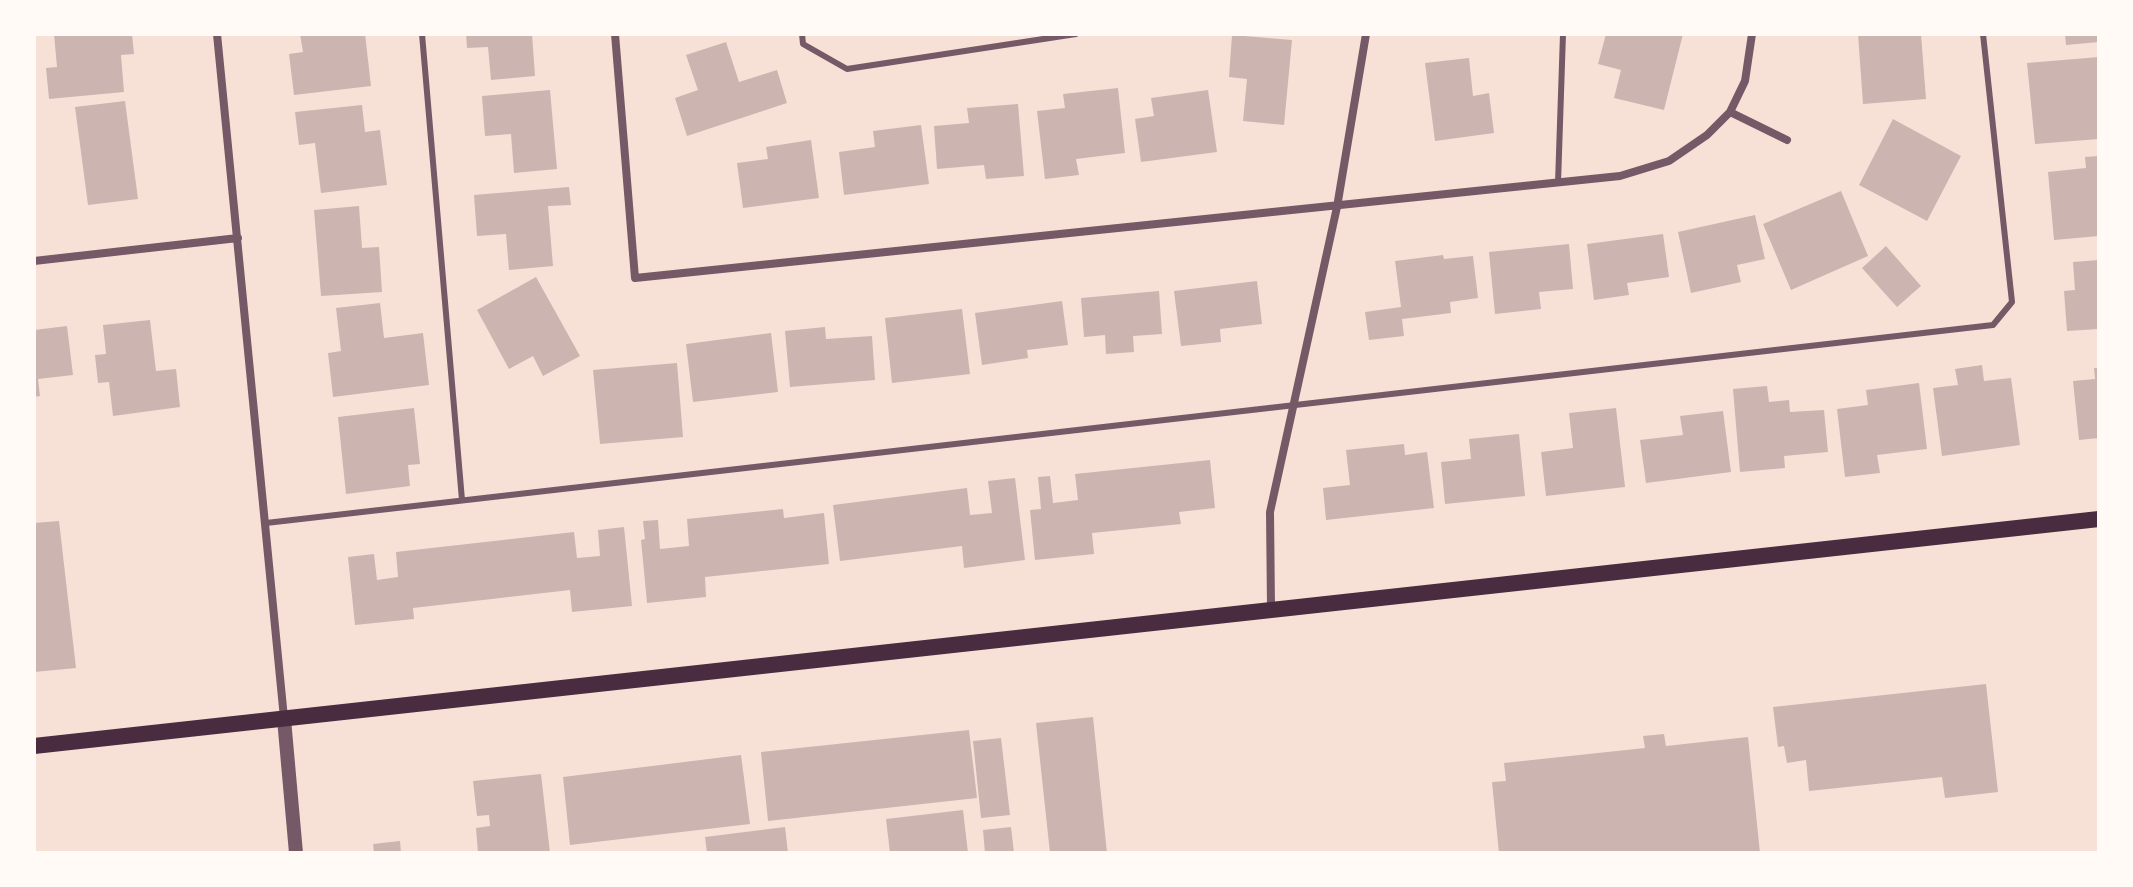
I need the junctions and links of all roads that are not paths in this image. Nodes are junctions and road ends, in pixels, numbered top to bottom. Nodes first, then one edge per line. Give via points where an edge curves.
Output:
1 (217, 34) edge
2 (422, 34) edge
3 (615, 34) edge
4 (802, 34) edge
5 (1076, 34) edge
6 (1366, 34) edge
7 (1563, 34) edge
8 (1752, 34) edge
9 (1983, 34) edge
10 (1730, 112) junction
11 (1787, 140) dead end
12 (1558, 183) junction
13 (1337, 207) junction
14 (238, 238) junction
15 (34, 261) edge
16 (1296, 406) junction
17 (462, 500) junction
18 (2099, 519) edge
19 (266, 523) junction
20 (1271, 608) junction
21 (284, 719) junction
22 (34, 746) edge
23 (296, 853) edge

1 - 14 street
2 - 17 lane
3 - 13 street via 635,278
4 - 5 lane via 803,44 847,69
6 - 13 street
7 - 12 lane
8 - 10 street via 1745,81
9 - 16 lane via 2012,302 1993,325
10 - 11 street
10 - 12 street via 1669,161 1620,176
12 - 13 street
13 - 16 street
14 - 15 street
14 - 19 street
16 - 17 lane
16 - 20 street via 1270,512
17 - 19 lane
18 - 20 main road
19 - 21 street
20 - 21 main road
21 - 22 main road
21 - 23 street

